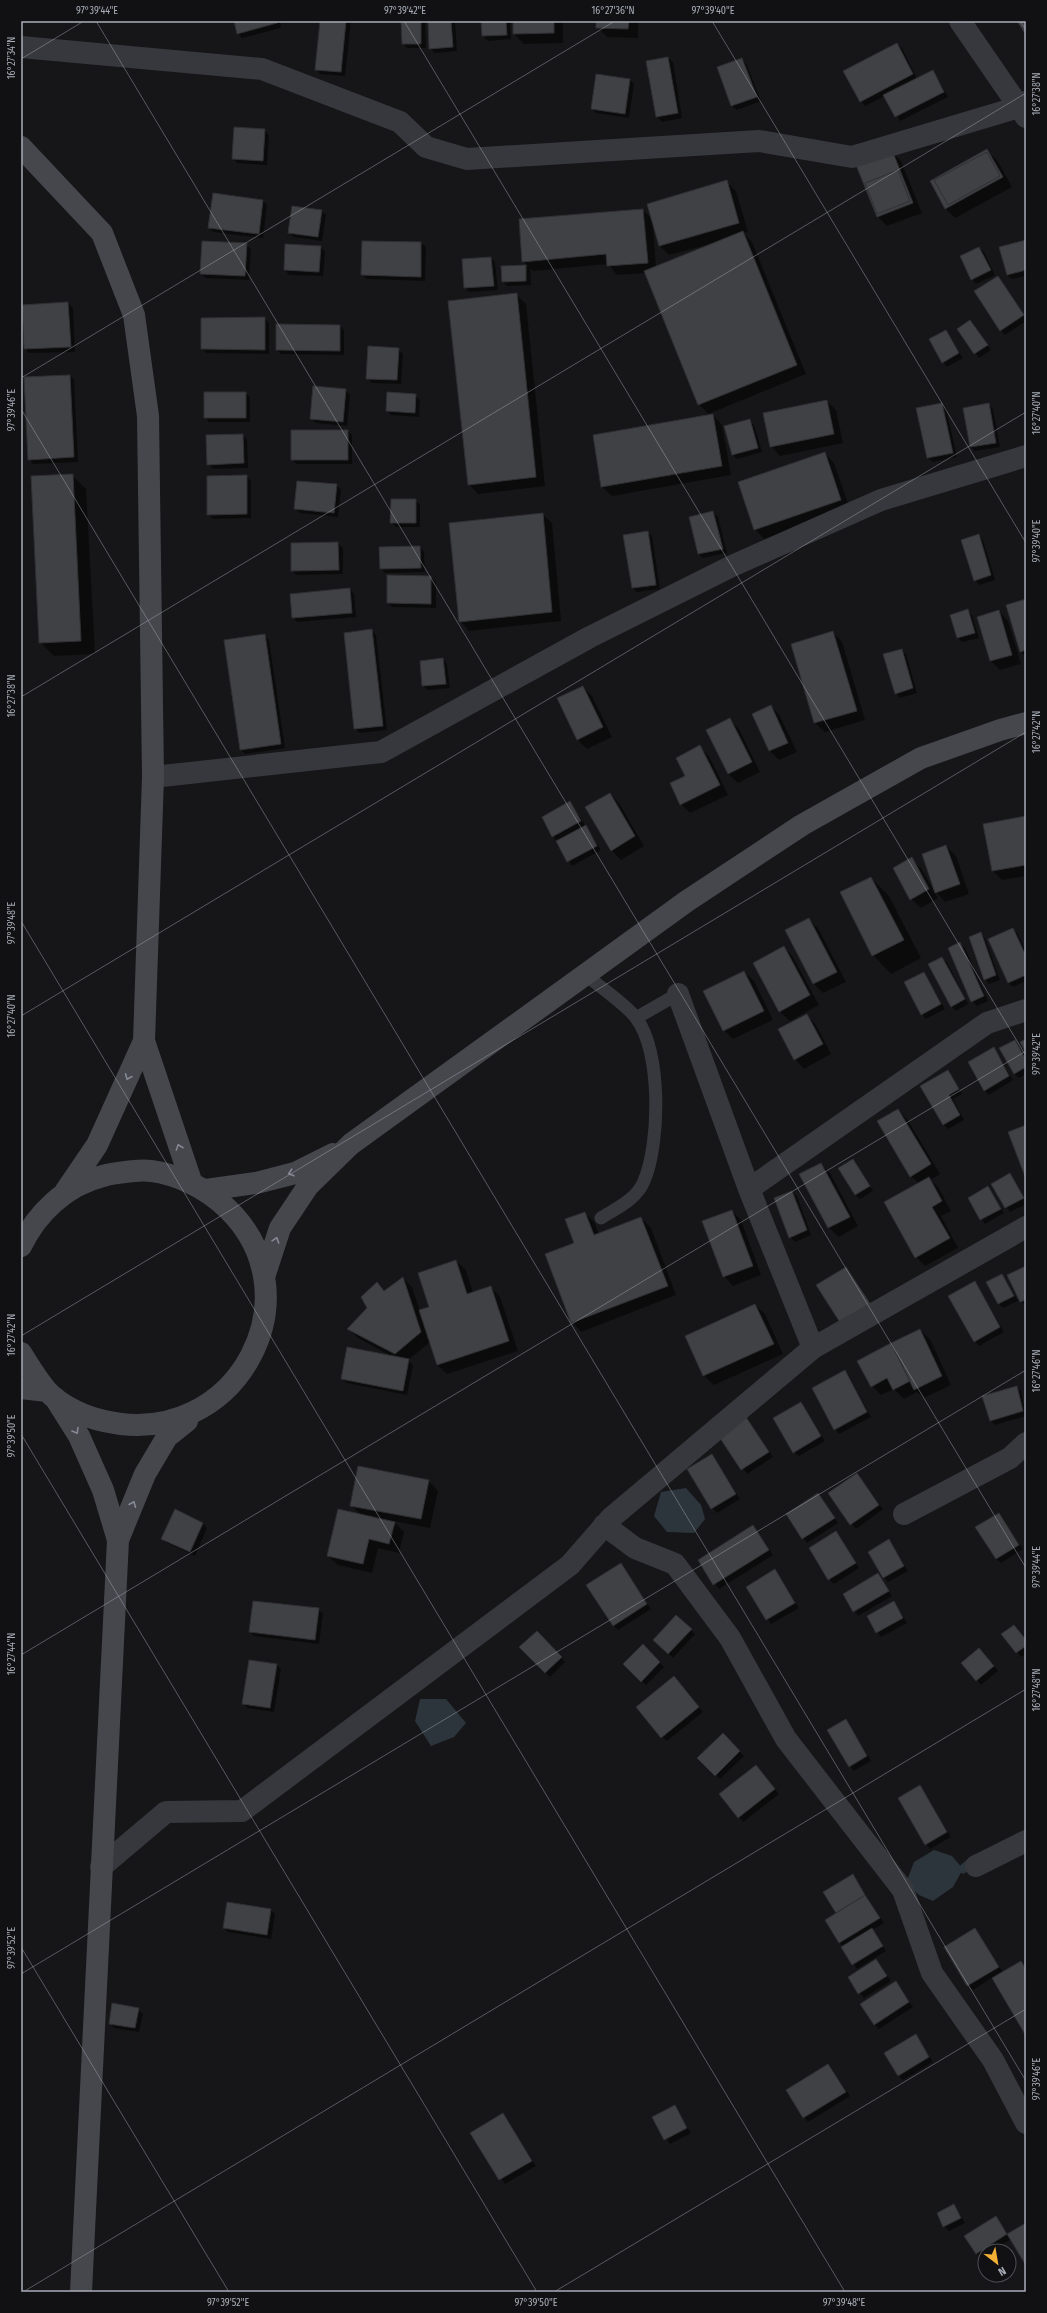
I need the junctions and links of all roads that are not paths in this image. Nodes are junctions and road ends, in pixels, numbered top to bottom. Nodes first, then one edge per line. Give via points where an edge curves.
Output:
1 (960, 21) edge
2 (21, 47) edge
3 (1024, 109) edge
4 (21, 147) edge
5 (1026, 456) edge
6 (1026, 723) edge
7 (153, 777) junction
8 (585, 974) junction
9 (678, 994) joint
10 (1026, 1010) edge
11 (636, 1018) junction
12 (144, 1041) junction
13 (351, 1144) junction
14 (199, 1187) junction
15 (749, 1189) junction
16 (65, 1192) junction
17 (601, 1218) dead end
18 (1026, 1226) edge
19 (21, 1246) edge
20 (264, 1277) junction
21 (813, 1348) junction
22 (21, 1353) edge
23 (21, 1388) edge
24 (51, 1394) junction
25 (201, 1410) junction
26 (1026, 1443) edge
27 (904, 1514) dead end
28 (604, 1525) junction
29 (118, 1540) junction
30 (1026, 1841) edge
31 (976, 1866) dead end
32 (101, 1867) junction
33 (1026, 2123) edge
34 (81, 2292) edge

1 - 3 street
2 - 3 street via 262,69 400,122 426,147 467,159 760,141 852,157
4 - 7 main road via 102,233 134,315 148,416
5 - 7 street via 881,500 732,566 590,637 381,752
6 - 8 main road via 921,758 808,821 686,901
7 - 12 main road
8 - 11 lane
8 - 13 main road
9 - 11 lane
9 - 15 street
10 - 15 street via 987,1023
11 - 17 lane via 648,1042 654,1071 656,1115 651,1156 644,1182 629,1201
14 -> 12 main road
12 -> 16 main road via 97,1145
13 -> 14 main road via 295,1173 256,1183
20 -> 13 main road via 280,1228 308,1186
14 - 16 main road via 173,1176 138,1170 102,1176
14 - 20 main road via 233,1213 253,1243
15 - 21 street
16 - 19 main road via 47,1208 28,1231
18 - 21 street
20 - 25 main road via 264,1316 253,1353 232,1386
21 - 28 street
22 - 24 main road
23 - 24 main road
24 - 25 main road via 88,1418 126,1426 165,1424
24 -> 29 main road via 79,1436 103,1490
29 -> 25 main road via 145,1474 167,1437
26 - 27 street via 1010,1458
28 - 32 street via 570,1565 242,1811 166,1812
28 - 33 street via 635,1548 675,1564 730,1638 786,1739 903,1890 932,1973 993,2060
29 - 32 main road
30 - 31 street
32 - 34 main road

